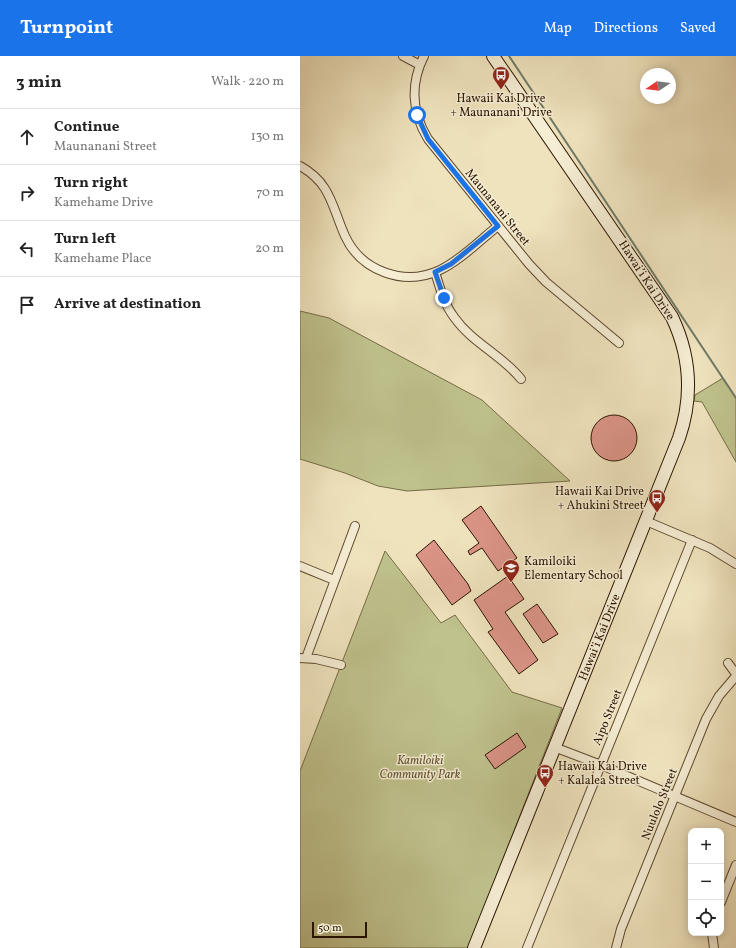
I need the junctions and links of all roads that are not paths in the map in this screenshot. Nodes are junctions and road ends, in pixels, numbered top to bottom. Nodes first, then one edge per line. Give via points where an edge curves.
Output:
1 (403, 56) edge
2 (424, 56) edge
3 (493, 56) edge
4 (420, 65) junction
5 (300, 166) edge
6 (498, 226) junction
7 (435, 272) junction
8 (619, 343) dead end
9 (521, 379) dead end
10 (646, 521) junction
11 (355, 526) dead end
12 (692, 540) junction
13 (736, 564) edge
14 (300, 566) edge
15 (334, 580) junction
16 (303, 658) edge
17 (728, 663) dead end
18 (341, 665) dead end
19 (736, 675) edge
20 (554, 748) junction
21 (601, 765) junction
22 (675, 797) junction
23 (736, 822) edge
24 (736, 864) edge
25 (722, 900) edge
26 (712, 936) edge
27 (474, 948) edge
28 (527, 948) edge
29 (616, 948) edge
30 (714, 948) edge

1 - 4 street
2 - 4 street, Maunanani Street
3 - 10 main road, Hawai’i Kai Drive via 672,317 682,340 688,364 688,402 683,426
4 - 6 street, Maunanani Street via 414,95 422,128
5 - 7 street via 313,175 326,190 346,238 365,262 381,272 399,276 417,277
6 - 7 street via 451,264
6 - 8 street, Maunanani Street via 537,273
7 - 9 street via 446,304 458,323 468,334 511,366
10 - 12 street
10 - 20 main road, Hawai’i Kai Drive
11 - 15 street
12 - 13 street
12 - 21 street, Aipo Street
14 - 15 street
15 - 16 street
16 - 18 street
17 - 19 street
19 - 22 street, Nuulolo Street via 719,696 706,719
20 - 21 street
20 - 27 main road, Hawai’i Kai Drive
21 - 22 street
21 - 28 street, Aipo Street
22 - 23 street
22 - 29 street, Nuulolo Street via 621,929
24 - 25 street
26 - 30 street

